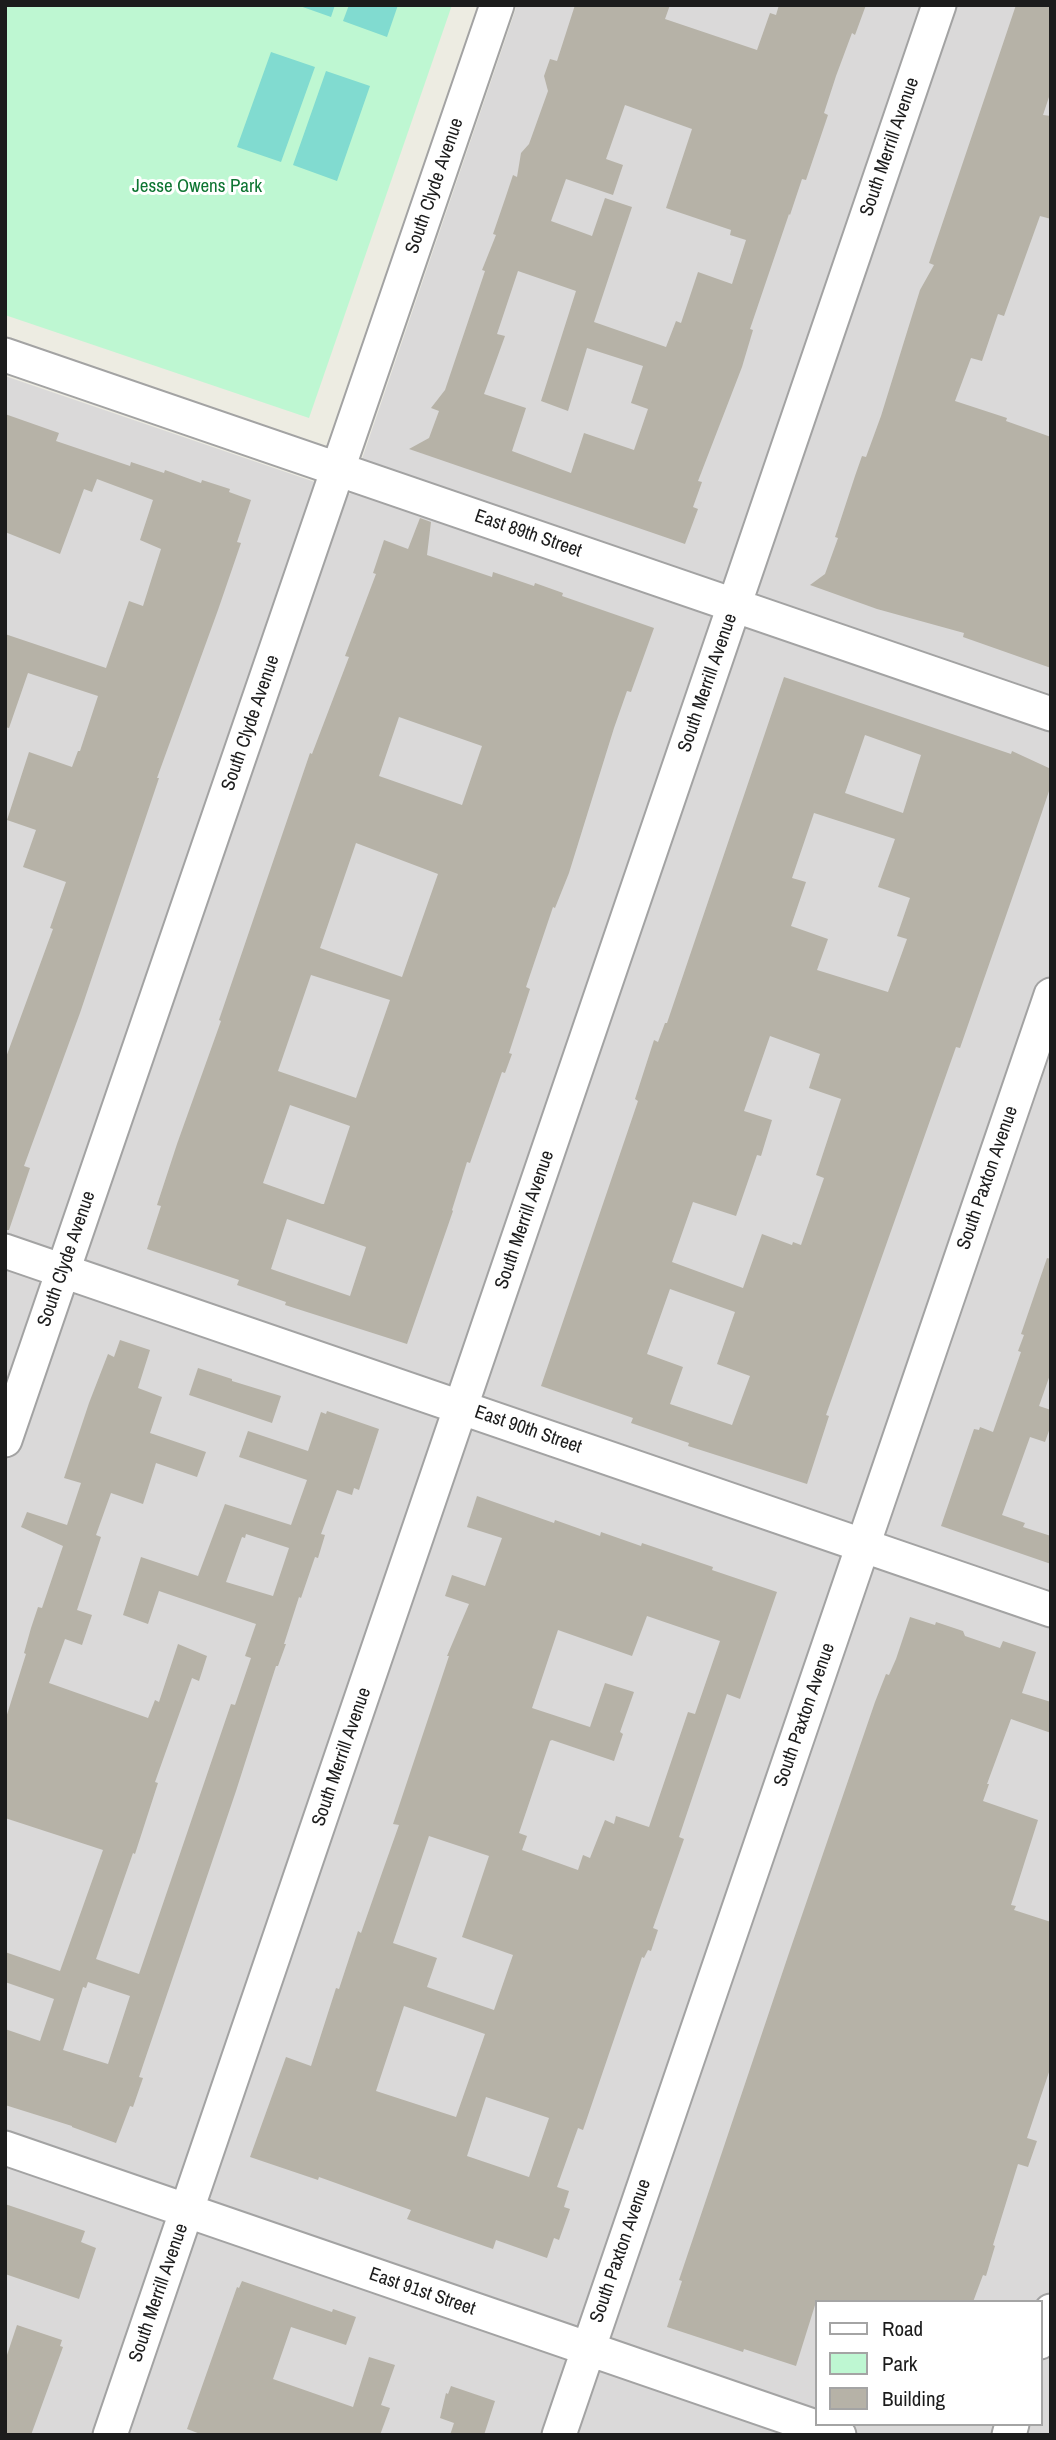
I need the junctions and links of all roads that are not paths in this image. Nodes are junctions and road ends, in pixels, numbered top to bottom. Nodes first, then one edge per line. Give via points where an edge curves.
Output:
1 (497, 5) edge
2 (939, 5) edge
3 (5, 355) edge
4 (338, 469) junction
5 (734, 605) junction
6 (1051, 714) edge
7 (1051, 995) edge
8 (5, 1251) edge
9 (63, 1271) junction
10 (461, 1408) junction
11 (5, 1440) edge
12 (863, 1545) junction
13 (1051, 1610) edge
14 (5, 2148) edge
15 (187, 2211) junction
16 (1051, 2311) edge
17 (1042, 2336) edge
18 (588, 2348) junction
19 (110, 2435) edge
20 (559, 2435) edge
21 (839, 2435) edge

1 - 4 street, South Clyde Avenue
2 - 5 street, South Merrill Avenue
3 - 4 street, East 89th Street
4 - 5 street, East 89th Street
4 - 9 street, South Clyde Avenue
5 - 6 street, East 89th Street
5 - 10 street, South Merrill Avenue
7 - 12 street, South Paxton Avenue
8 - 9 street, East 90th Street
9 - 10 street, East 90th Street
9 - 11 street, South Clyde Avenue
10 - 12 street, East 90th Street
10 - 15 street, South Merrill Avenue
12 - 13 street, East 90th Street
12 - 18 street, South Paxton Avenue
14 - 15 street, East 91st Street
15 - 18 street, East 91st Street
15 - 19 street, South Merrill Avenue
16 - 17 street
18 - 20 street, South Paxton Avenue
18 - 21 street, East 91st Street

